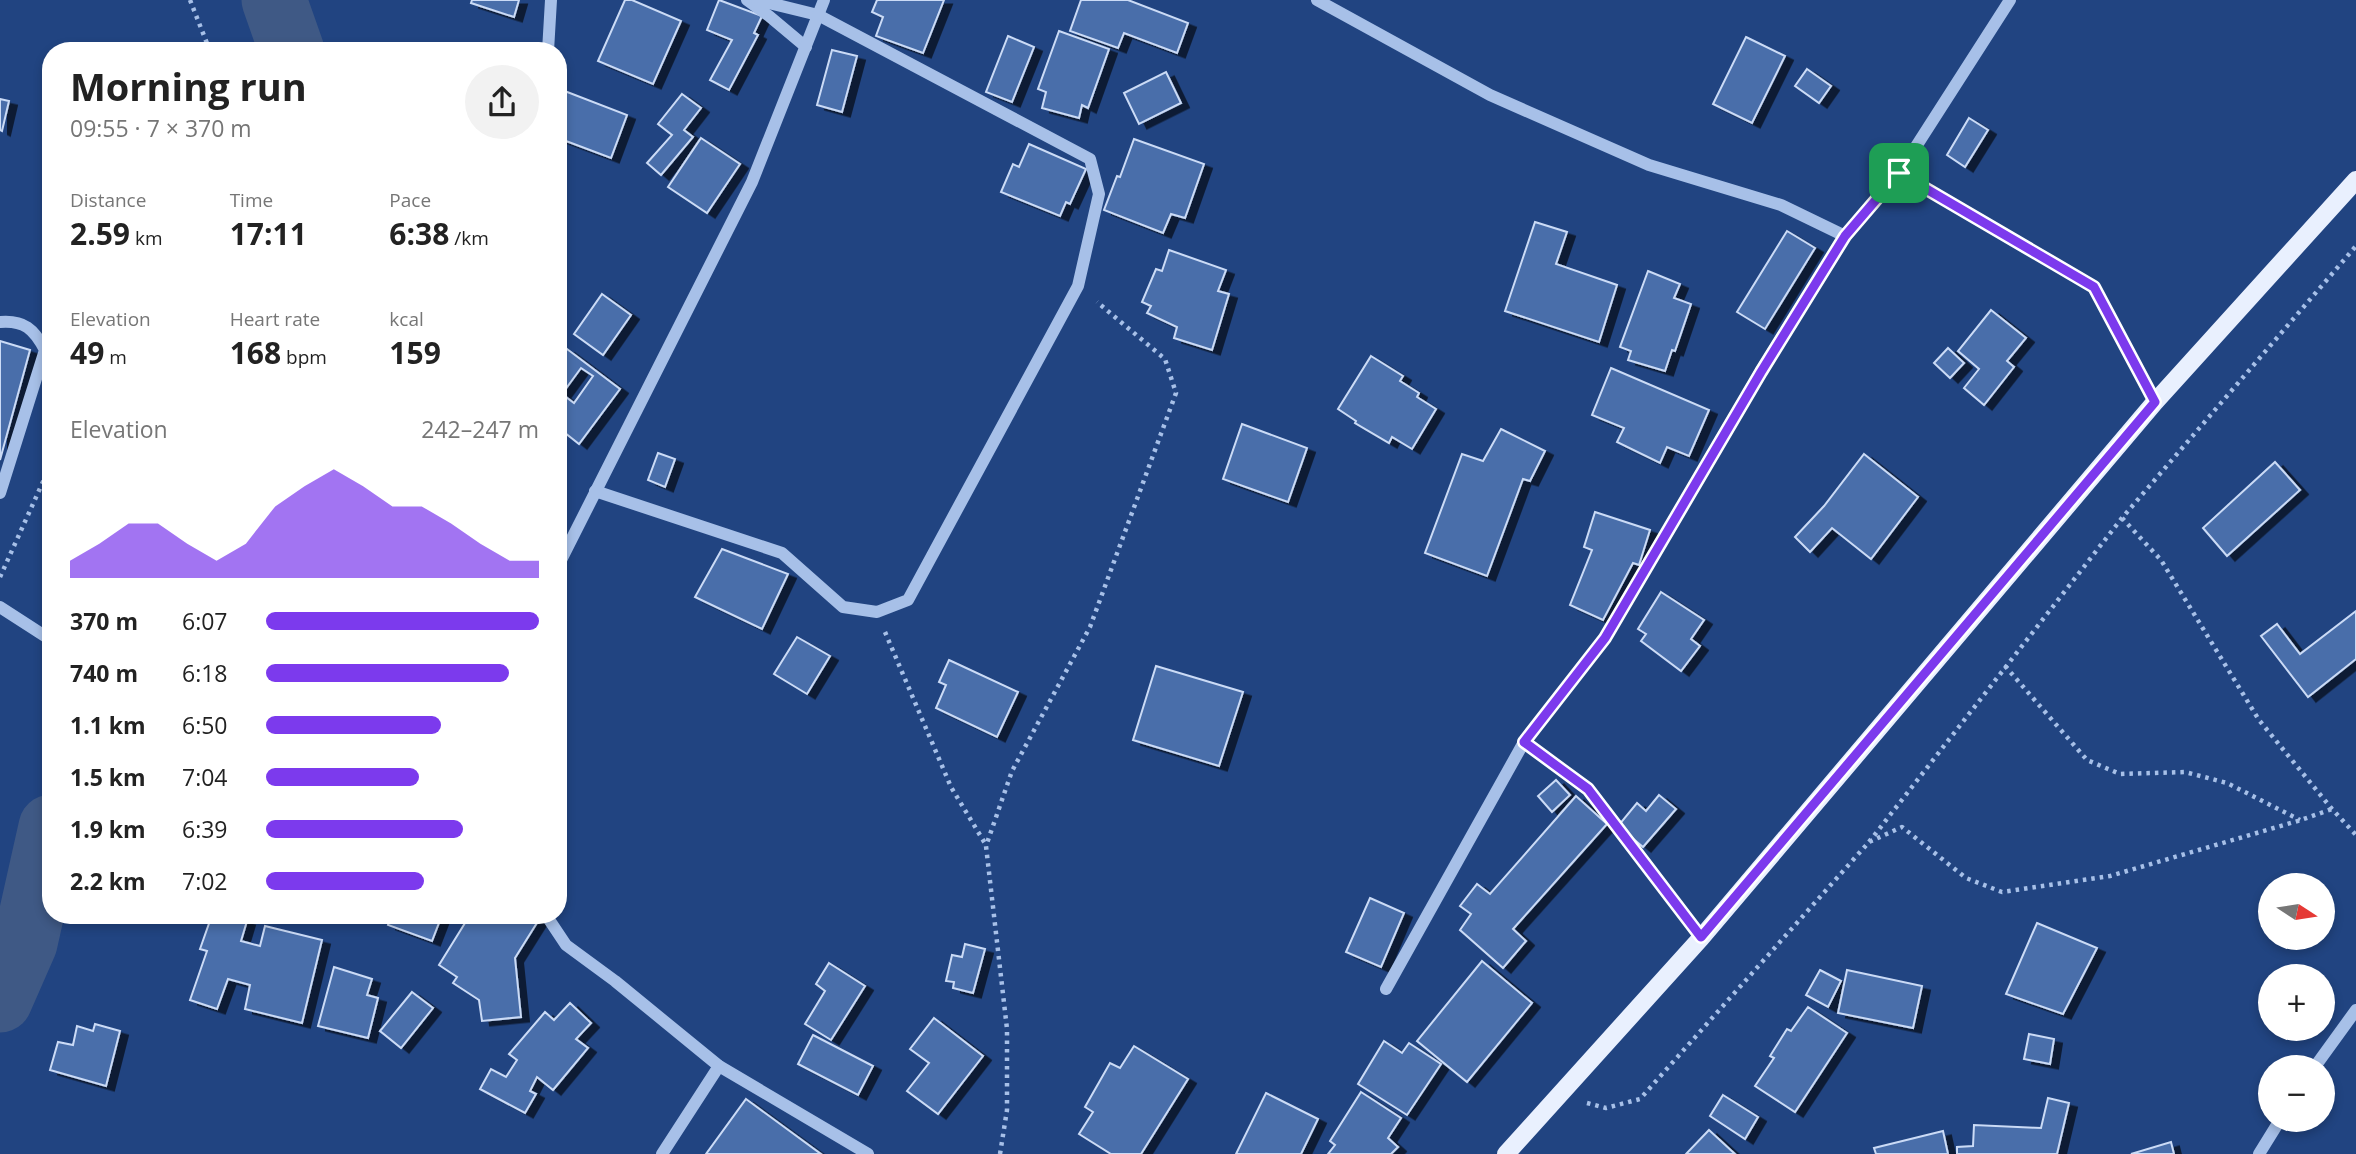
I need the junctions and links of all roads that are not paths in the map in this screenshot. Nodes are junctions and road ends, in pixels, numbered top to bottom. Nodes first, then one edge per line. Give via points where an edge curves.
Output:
1 (551, 0) edge
2 (747, 0) edge
3 (757, 0) edge
4 (824, 0) edge
5 (1317, 0) edge
6 (2010, 0) edge
7 (818, 15) junction
8 (549, 42) edge
9 (806, 47) junction
10 (1899, 173) junction
11 (2356, 180) edge
12 (1845, 236) junction
13 (0, 322) edge
14 (42, 344) edge
15 (42, 360) edge
16 (2155, 402) junction
17 (595, 491) junction
18 (0, 493) edge
19 (567, 548) edge
20 (0, 607) edge
21 (42, 634) edge
22 (552, 924) edge
23 (1386, 989) dead end
24 (2356, 1010) edge
25 (2323, 1055) edge
26 (719, 1066) junction
27 (2273, 1132) edge
28 (662, 1154) edge
29 (868, 1154) edge
30 (1506, 1154) edge
31 (2259, 1154) edge

1 - 8 street
2 - 9 street
3 - 7 street
4 - 7 street
5 - 12 street via 1490,95 1649,164 1781,205
6 - 10 street
7 - 9 street
7 - 17 street via 1090,159 1099,194 1078,286 908,600 877,612 843,607 782,553
9 - 17 street via 752,182
10 - 12 street
10 - 16 street via 2094,287
11 - 16 main road
12 - 23 street via 1605,638 1524,742
13 - 14 street via 13,321 36,333
15 - 18 street
16 - 30 main road via 1701,937
17 - 19 street
20 - 21 street
22 - 26 street via 566,945
24 - 25 street
26 - 28 street
26 - 29 street
27 - 31 street

